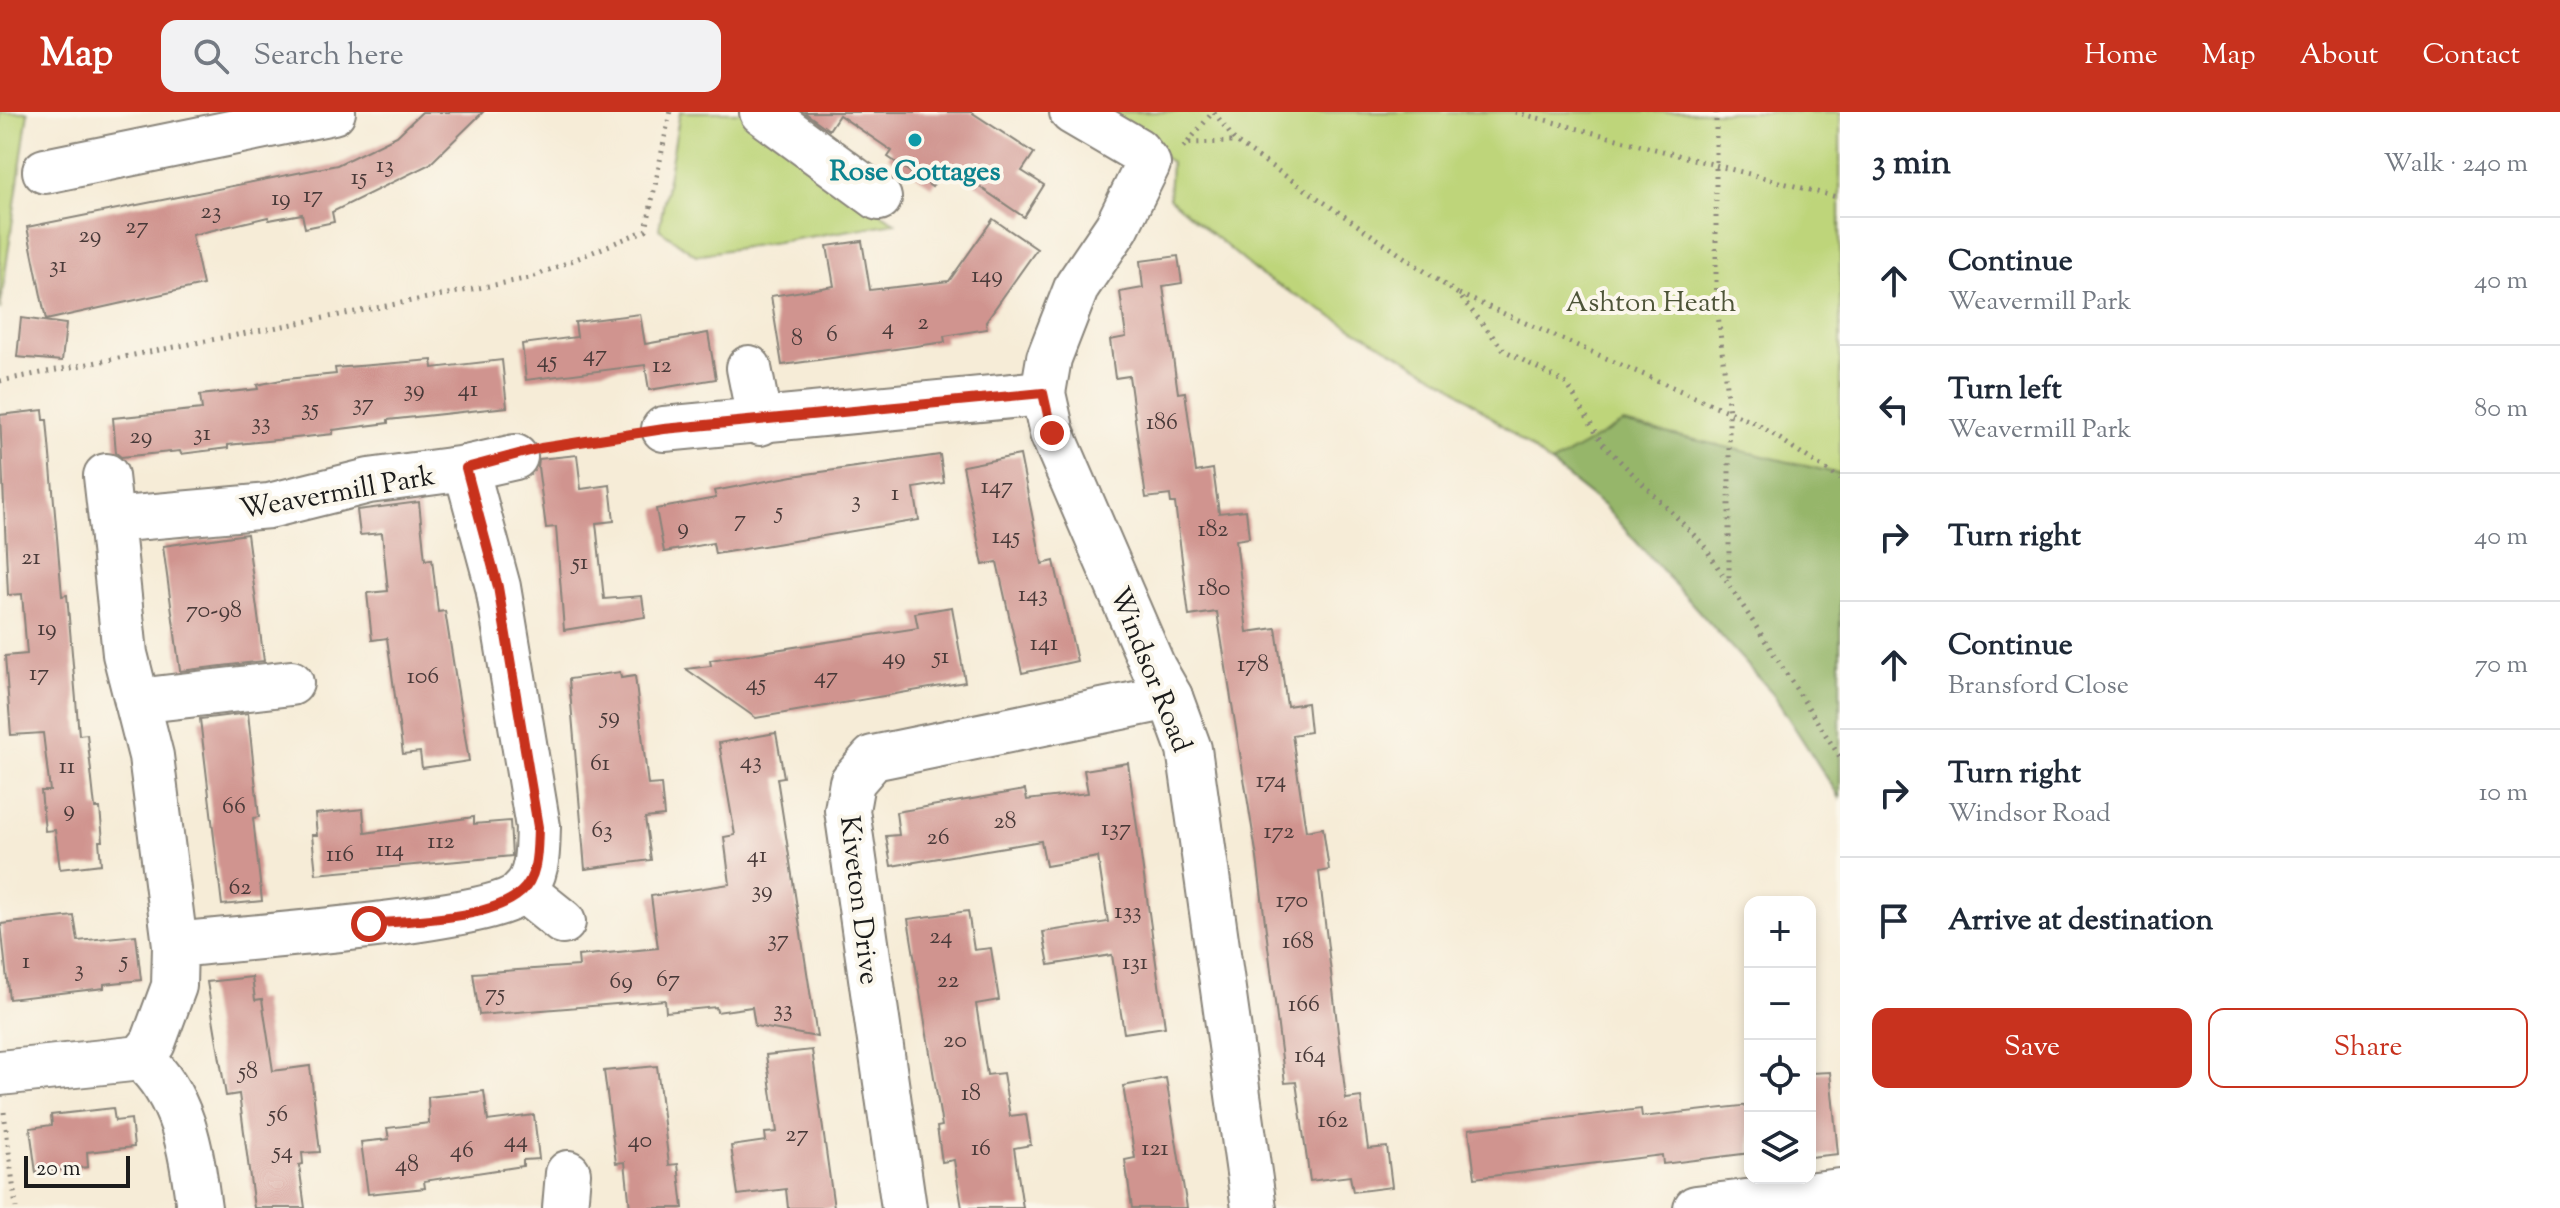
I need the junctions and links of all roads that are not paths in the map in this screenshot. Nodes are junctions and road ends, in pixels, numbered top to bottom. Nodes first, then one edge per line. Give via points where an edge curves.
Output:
1 (333, 112) edge
2 (762, 112) edge
3 (1072, 112) edge
4 (45, 171) dead end
5 (879, 198) dead end
6 (749, 368) dead end
7 (1043, 393) junction
8 (760, 423) junction
9 (664, 429) road end
10 (515, 457) road end
11 (466, 468) junction
12 (106, 476) dead end
13 (111, 520) junction
14 (291, 683) dead end
15 (1170, 697) junction
16 (137, 701) junction
17 (523, 890) junction
18 (563, 922) dead end
19 (175, 945) junction
20 (141, 1058) junction
21 (2, 1092) edge
22 (1840, 1191) edge
23 (199, 1208) edge
24 (904, 1208) edge
25 (1254, 1208) edge
26 (1696, 1208) edge

1 - 4 street
2 - 5 street
3 - 7 street, Windsor Road via 1137,150 1148,164 1117,227 1077,286 1049,358
6 - 8 street
7 - 8 street
7 - 15 street, Windsor Road via 1052,433
8 - 9 street
10 - 11 street
11 - 13 street, Weavermill Park via 369,481 269,506
11 - 17 street, Weavermill Park via 498,587 538,827 537,862
12 - 13 street
13 - 16 street via 125,654
14 - 16 street
15 - 24 street, Kiveton Drive via 873,758 852,782 847,810
15 - 25 street, Windsor Road via 1189,749
16 - 19 street via 151,756
17 - 18 street
17 - 19 street via 500,905 434,918
19 - 20 street via 174,986 153,1043
20 - 21 street
20 - 23 street via 159,1074 179,1109
22 - 26 street

